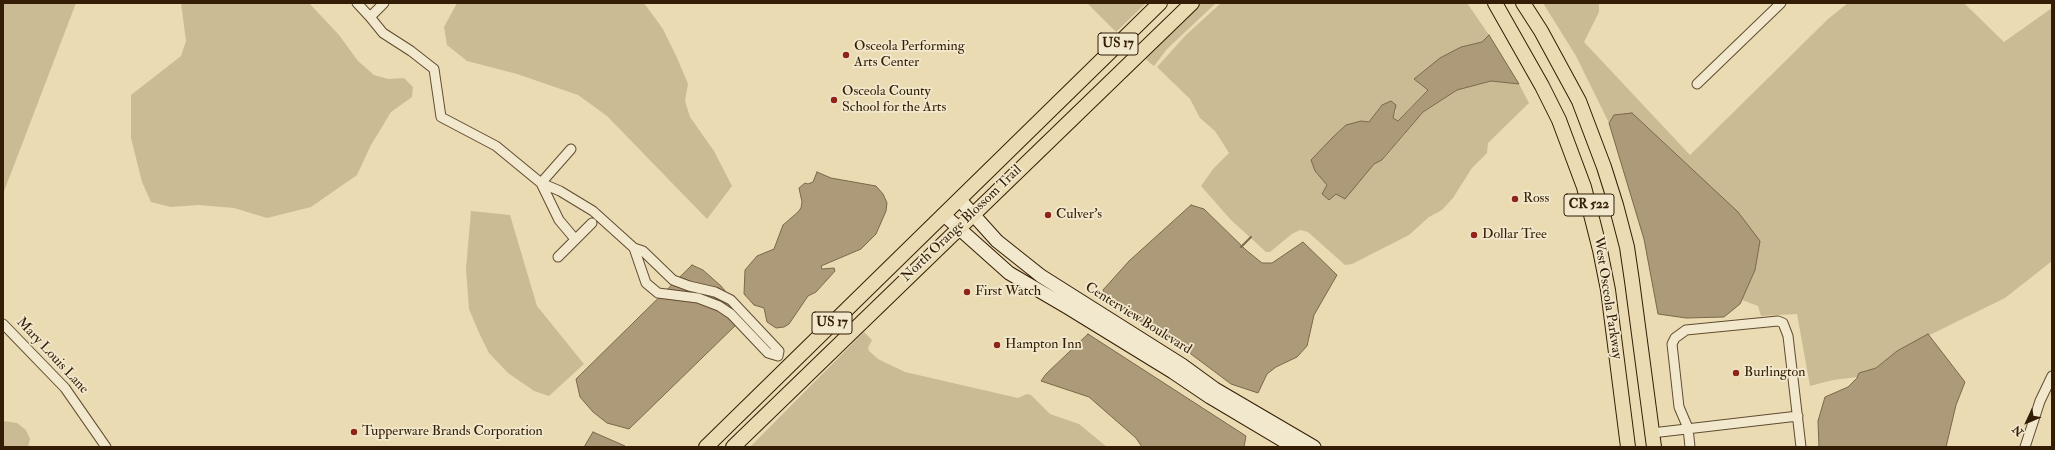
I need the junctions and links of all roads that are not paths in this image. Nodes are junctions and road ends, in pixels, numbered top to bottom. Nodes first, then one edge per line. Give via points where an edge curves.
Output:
1 (357, 3) edge
2 (384, 3) edge
3 (1160, 3) edge
4 (1192, 3) edge
5 (1495, 3) edge
6 (1523, 3) edge
7 (1781, 3) edge
8 (370, 17) junction
9 (1697, 84) dead end
10 (571, 149) dead end
11 (541, 183) junction
12 (960, 200) junction
13 (973, 214) junction
14 (944, 215) junction
15 (592, 223) dead end
16 (958, 228) junction
17 (575, 239) junction
18 (634, 248) junction
19 (558, 256) dead end
20 (659, 266) junction
21 (644, 275) junction
22 (677, 282) junction
23 (673, 294) junction
24 (1070, 302) junction
25 (3, 324) edge
26 (784, 370) junction
27 (2052, 376) edge
28 (776, 404) junction
29 (1798, 416) junction
30 (1688, 428) junction
31 (1652, 433) junction
32 (106, 447) edge
33 (706, 447) edge
34 (733, 447) edge
35 (1294, 447) edge
36 (1314, 447) edge
37 (1628, 447) edge
38 (1654, 447) edge
39 (1690, 447) edge
40 (1801, 447) edge
41 (2026, 447) edge

1 - 8 street
2 - 8 street
3 - 12 main road, North Orange Blossom Trail / US 17
4 - 13 main road, North Orange Blossom Trail / US 17
5 - 37 main road, West Osceola Parkway / CR 522 via 1546,92 1584,187 1608,290
6 - 31 main road, West Osceola Parkway / CR 522 via 1558,61 1578,101 1614,199 1627,247
7 - 9 street
8 - 11 street via 382,33 411,50 434,69 441,117 496,146
10 - 11 street
11 - 17 street via 560,220
11 - 18 street via 593,211
12 - 13 street, Centerview Boulevard
12 - 14 main road, North Orange Blossom Trail / US 17
13 - 16 main road, North Orange Blossom Trail / US 17
13 - 24 street, Centerview Boulevard via 1010,252
14 - 16 street, Centerview Boulevard
14 - 26 main road, North Orange Blossom Trail / US 17
15 - 17 street
16 - 24 street, Centerview Boulevard via 1009,273
16 - 28 main road, North Orange Blossom Trail / US 17
17 - 19 street
18 - 20 street via 643,251
18 - 21 street
20 - 21 street via 651,266
20 - 22 street
21 - 23 street via 646,283 658,293
22 - 23 street via 679,288
22 - 23 street via 715,292 731,300 779,351 778,356 768,353 731,314 719,306 698,298
24 - 35 street, Centerview Boulevard via 1210,398
24 - 36 street, Centerview Boulevard via 1182,365 1216,389
25 - 32 street, Mary Louis Lane via 65,388
26 - 28 main road via 785,386
26 - 33 main road, North Orange Blossom Trail / US 17
27 - 41 street via 2040,401
28 - 34 main road, North Orange Blossom Trail / US 17
29 - 30 street
29 - 30 street via 1788,336 1783,323 1778,321 1686,330 1675,338 1672,344 1679,406
29 - 40 street
30 - 31 street
30 - 39 street
31 - 38 main road, West Osceola Parkway / CR 522

